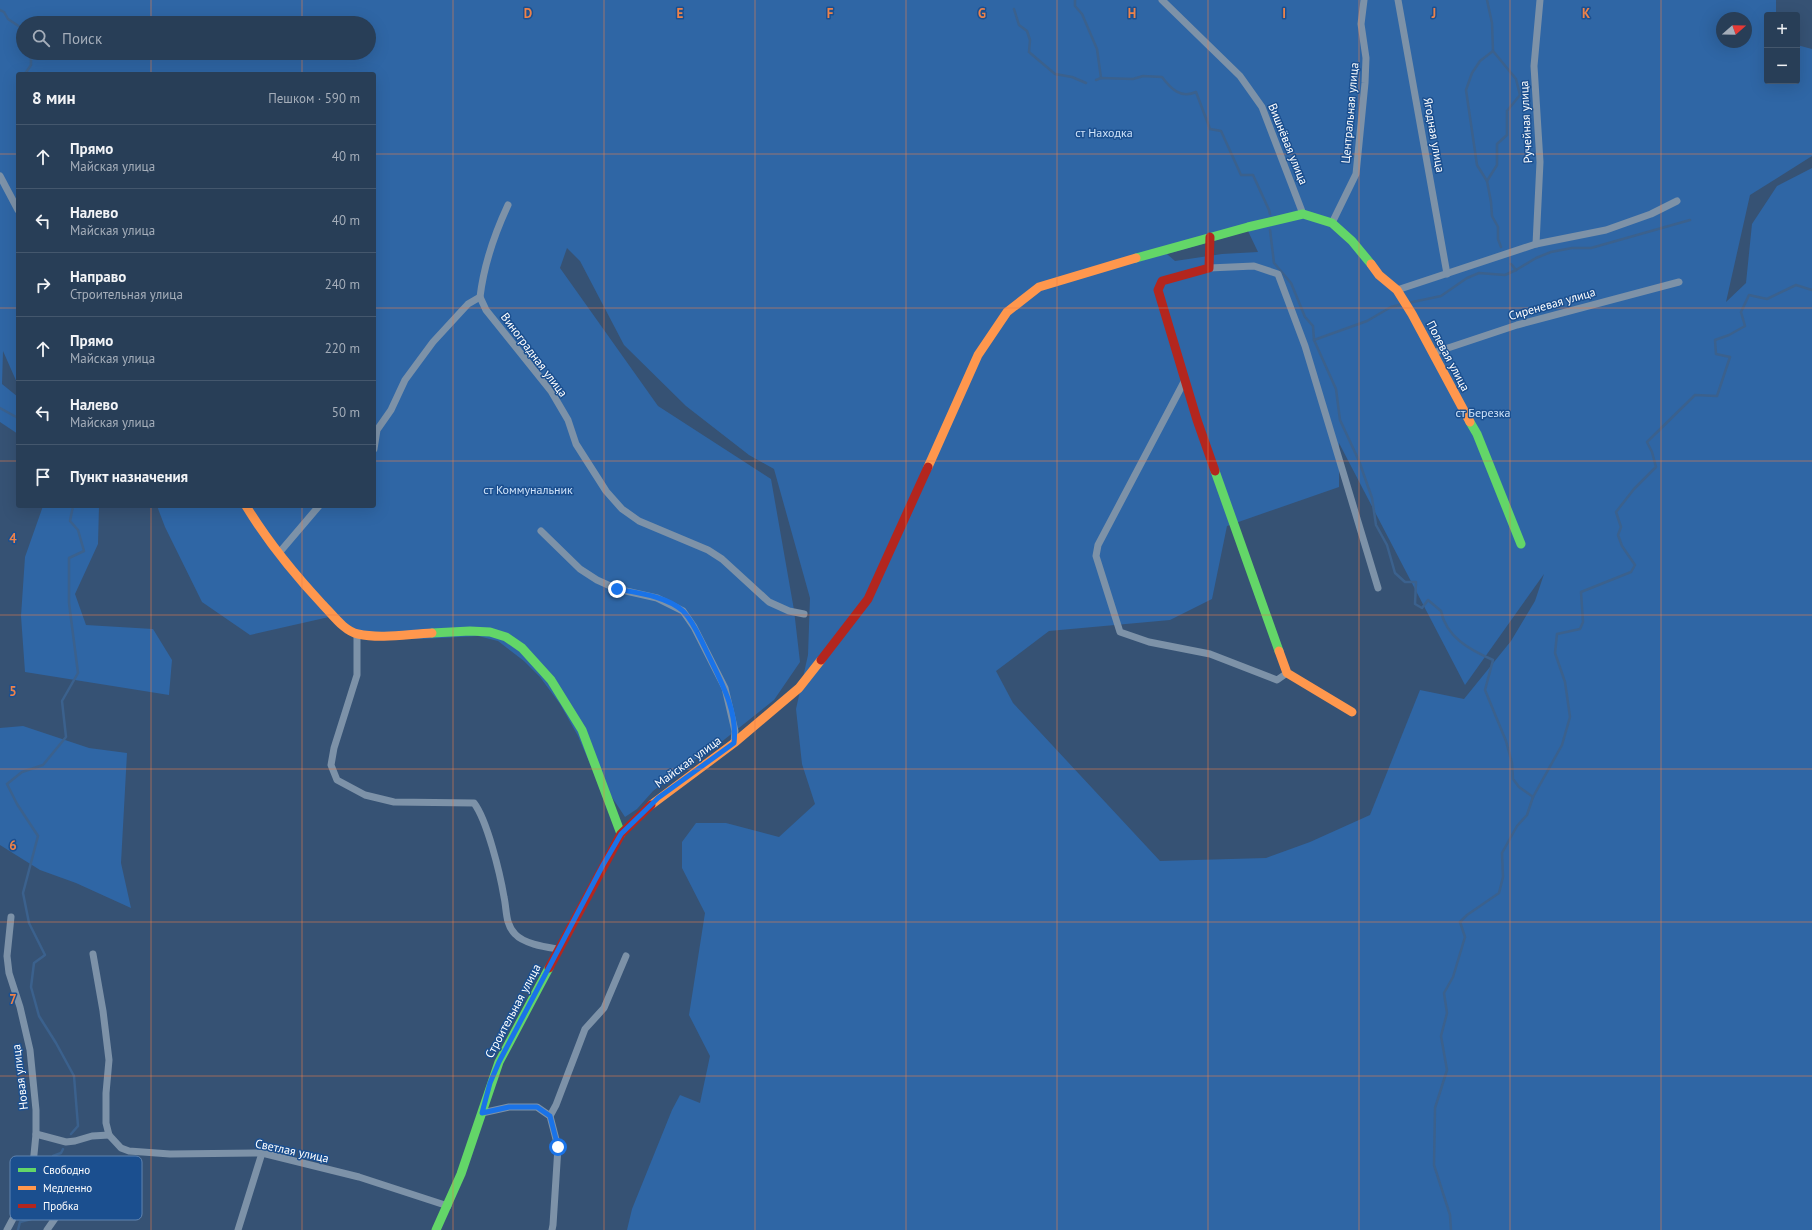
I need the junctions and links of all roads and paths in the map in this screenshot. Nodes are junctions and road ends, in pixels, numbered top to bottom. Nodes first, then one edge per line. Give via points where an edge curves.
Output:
1 (1162, 0) edge
2 (1364, 0) edge
3 (1398, 0) edge
4 (1540, 0) edge
5 (0, 176) edge
6 (1677, 201) dead end
7 (508, 205) dead end
8 (16, 206) edge
9 (1303, 214) junction
10 (1332, 223) junction
11 (1210, 237) junction
12 (1536, 244) junction
13 (1209, 268) junction
14 (1447, 274) junction
15 (1679, 282) dead end
16 (1400, 294) junction
17 (480, 297) junction
18 (1433, 353) junction
19 (1185, 380) junction
20 (376, 436) edge
21 (247, 508) edge
22 (317, 508) edge
23 (541, 531) dead end
24 (1521, 544) dead end
25 (278, 553) junction
26 (1378, 588) dead end
27 (804, 614) dead end
28 (357, 634) junction
29 (1287, 673) junction
30 (1352, 712) dead end
31 (734, 743) junction
32 (621, 834) junction
33 (11, 917) dead end
34 (558, 950) junction
35 (93, 954) dead end
36 (626, 956) dead end
37 (482, 1113) junction
38 (550, 1116) junction
39 (36, 1134) junction
40 (109, 1135) junction
41 (262, 1153) junction
42 (34, 1156) edge
43 (448, 1206) junction
44 (12, 1220) edge
45 (54, 1220) edge
46 (7, 1230) edge
47 (47, 1230) edge
48 (238, 1230) edge
49 (436, 1230) edge
50 (552, 1230) edge

1 - 9 street, Вишнёвая улица via 1240,76 1262,107
2 - 10 street, Центральная улица via 1362,24 1366,58 1365,83 1356,174
3 - 14 street, Ягодная улица
4 - 12 street, Ручейная улица via 1534,66 1540,162
5 - 8 street
6 - 12 street via 1651,214 1606,230
7 - 17 street via 493,238 483,274
9 - 10 street
9 - 11 street, Майская улица
10 - 16 street, Полевая улица via 1352,242 1379,275
11 - 13 street
11 - 31 street, Майская улица via 1039,287 1007,312 978,355 868,599 799,688
12 - 14 street
13 - 19 street via 1162,281 1158,290
13 - 26 street via 1254,266 1278,274 1304,346
14 - 16 street
15 - 18 street, Сиреневая улица via 1517,325
16 - 18 street, Полевая улица
17 - 20 street via 468,304 433,342 405,380 377,430
17 - 27 street, Виноградная улица via 486,310 551,391 568,420 576,444 606,491 622,509 639,521 708,550 722,559 769,602 789,611
18 - 24 street, Полевая улица via 1477,434
19 - 29 street via 1196,420
19 - 29 street via 1098,545 1096,556 1120,632 1149,642 1210,654 1277,680
21 - 25 street
22 - 25 street
23 - 31 street, Майская улица via 580,568 597,580 617,589 657,598 683,611 725,688 735,731
25 - 28 street via 344,627
28 - 32 street via 376,636 490,632 506,637 522,648 551,680 582,730
28 - 34 street via 357,675 331,765 337,780 365,795 394,802 474,803 481,812 491,846 504,896 508,925 516,936 536,945
29 - 30 street
31 - 32 street, Майская улица via 658,798
32 - 34 street, Строительная улица
33 - 39 street, Новая улица via 7,956 9,973 30,1050
34 - 37 street, Строительная улица via 499,1062
35 - 40 street via 109,1060 105,1114
36 - 38 street via 604,1008 585,1029
37 - 38 street via 509,1107 537,1107
37 - 43 street, Строительная улица
38 - 50 street via 558,1147
39 - 40 street via 66,1142
39 - 42 street, Новая улица
40 - 41 street, Светлая улица via 121,1148 129,1151 170,1154
41 - 43 street, Светлая улица via 359,1177
41 - 48 street
43 - 49 street, Строительная улица
44 - 46 street, Новая улица
45 - 47 street

